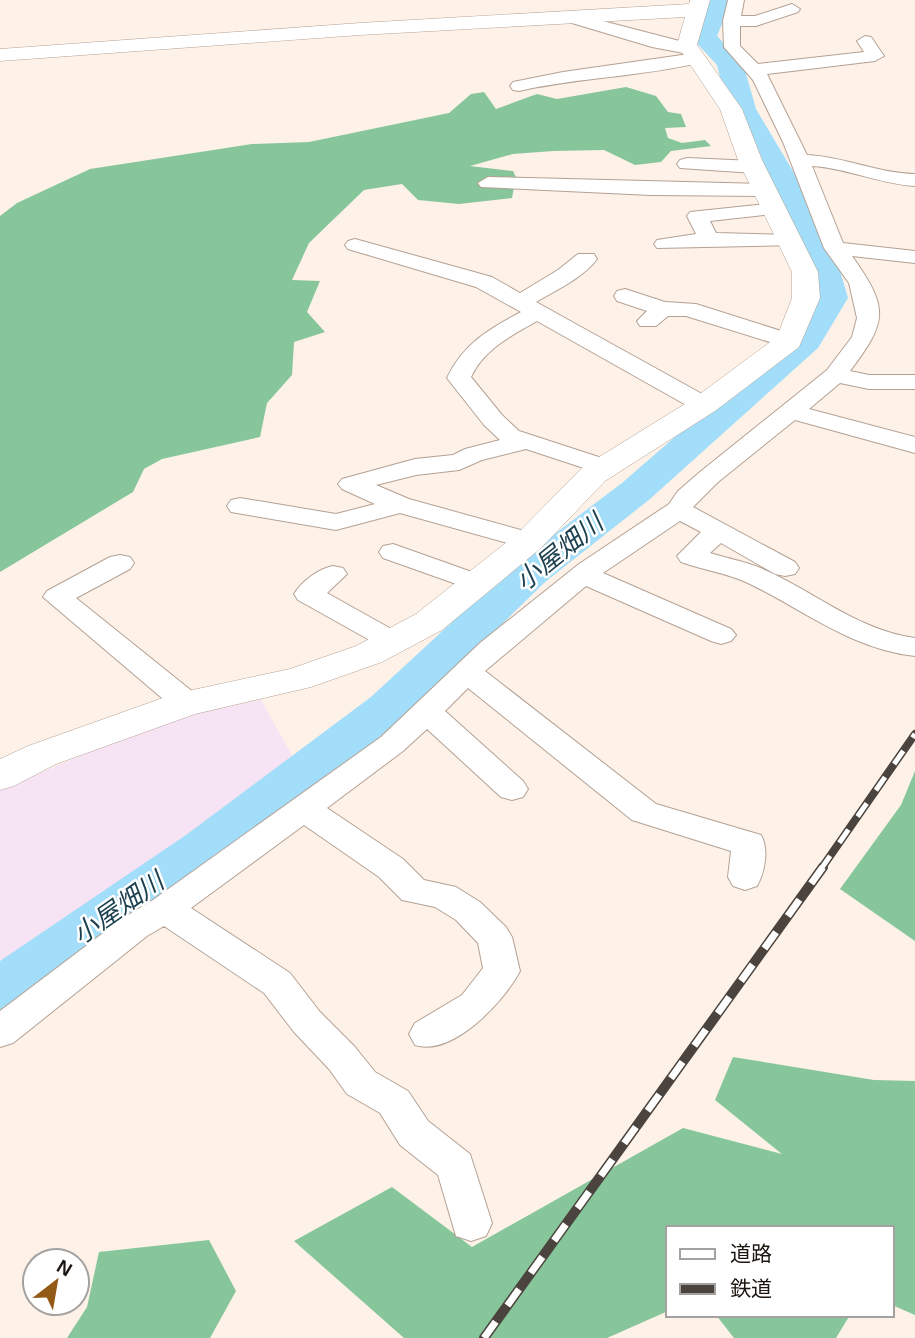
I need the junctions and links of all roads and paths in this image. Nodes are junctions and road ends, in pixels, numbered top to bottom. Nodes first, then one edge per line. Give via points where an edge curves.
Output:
1 (736, 0) edge
2 (699, 5) edge
3 (792, 9) dead end
4 (578, 11) edge
5 (731, 21) junction
6 (865, 41) dead end
7 (728, 47) junction
8 (694, 52) junction
9 (0, 55) edge
10 (754, 70) junction
11 (519, 86) dead end
12 (799, 160) junction
13 (687, 164) dead end
14 (915, 180) edge
15 (488, 183) dead end
16 (765, 189) junction
17 (709, 239) junction
18 (790, 241) junction
19 (664, 244) dead end
20 (355, 245) dead end
21 (835, 248) junction
22 (915, 257) edge
23 (586, 259) dead end
24 (625, 296) dead end
25 (529, 306) junction
26 (789, 341) junction
27 (835, 375) junction
28 (915, 382) edge
29 (704, 405) junction
30 (790, 411) junction
31 (526, 442) junction
32 (915, 445) edge
33 (605, 467) junction
34 (400, 505) junction
35 (240, 506) dead end
36 (678, 510) junction
37 (719, 530) junction
38 (528, 541) junction
39 (393, 552) dead end
40 (120, 563) dead end
41 (785, 568) dead end
42 (333, 574) dead end
43 (583, 575) junction
44 (476, 583) junction
45 (721, 635) dead end
46 (392, 641) junction
47 (915, 647) edge
48 (467, 672) junction
49 (187, 703) junction
50 (426, 711) junction
51 (0, 776) edge
52 (512, 789) dead end
53 (303, 808) junction
54 (745, 877) dead end
55 (165, 909) junction
56 (0, 1032) edge
57 (428, 1034) dead end
58 (471, 1223) dead end

1 - 5 street
2 - 4 street
2 - 8 street via 687,45
3 - 5 street via 756,21
4 - 8 street via 657,43
4 - 9 street
5 - 7 street
6 - 10 street via 875,56
7 - 8 street
7 - 10 street
8 - 11 street via 650,66
8 - 16 street via 731,109
10 - 12 street
12 - 14 street via 835,162 890,179
12 - 21 street
13 - 16 street
15 - 16 street
16 - 17 street via 697,216
16 - 18 street
17 - 18 street
17 - 19 street
18 - 26 street via 805,272 806,298
20 - 25 street via 484,282
21 - 22 street
21 - 27 street via 860,282 868,318 863,338
23 - 25 street
24 - 26 street via 656,315 688,309
25 - 29 street
25 - 31 street via 473,352 459,378 493,420 510,436
26 - 29 street
27 - 28 street via 869,382
27 - 30 street
29 - 33 street
30 - 32 street
30 - 36 street via 687,497
31 - 33 street
31 - 34 street via 459,462 415,467 351,484
33 - 38 street
34 - 35 street via 337,522
34 - 38 street
36 - 37 street
36 - 43 street
37 - 41 street
37 - 47 street via 691,556 754,575 855,631
38 - 44 street
39 - 44 street
40 - 49 street via 57,597
42 - 46 street via 308,594
43 - 45 street
43 - 48 street
44 - 46 street via 429,622
46 - 49 street via 298,679
48 - 50 street
48 - 54 street via 644,811 749,844
49 - 51 street via 42,755
50 - 52 street
50 - 53 street via 392,744
53 - 55 street
53 - 57 street via 391,868 414,891 444,896 495,937 502,971 475,1004
55 - 56 street
55 - 58 street via 277,983 361,1083 394,1102 414,1133 456,1166

